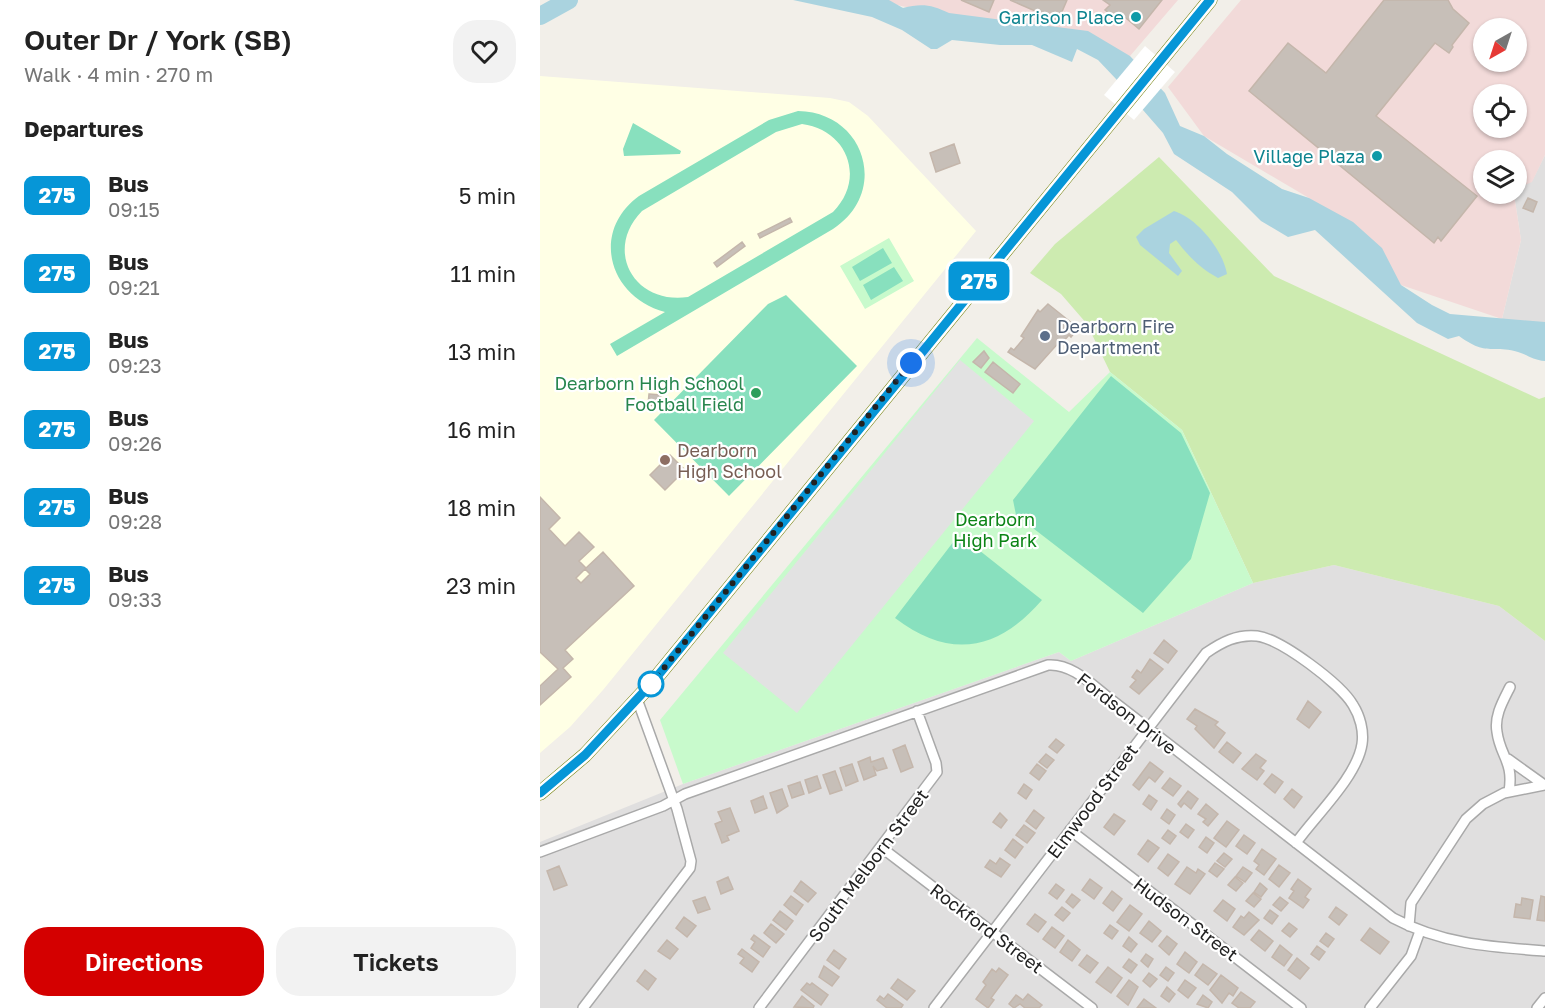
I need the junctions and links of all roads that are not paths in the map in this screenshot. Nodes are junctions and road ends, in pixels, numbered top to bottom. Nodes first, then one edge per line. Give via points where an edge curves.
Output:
1 (1210, 0) edge
2 (1510, 687) dead end
3 (638, 699) junction
4 (917, 711) junction
5 (1147, 729) junction
6 (1508, 759) junction
7 (1544, 784) edge
8 (1509, 791) junction
9 (540, 793) edge
10 (674, 799) junction
11 (1070, 830) junction
12 (1296, 843) junction
13 (882, 848) junction
14 (540, 852) edge
15 (1409, 926) junction
16 (992, 931) junction
17 (1420, 931) junction
18 (1545, 951) edge
19 (1545, 998) edge
20 (583, 1008) edge
21 (759, 1008) edge
22 (934, 1008) edge
23 (1092, 1008) edge
24 (1301, 1008) edge
25 (1370, 1008) edge
26 (1537, 1008) edge

1 - 3 main road
2 - 6 street via 1498,712 1497,733
3 - 9 main road via 585,755
3 - 10 street
4 - 5 street, Fordson Drive via 1057,664 1069,667
4 - 10 street, Fordson Drive
4 - 13 street, South Melborn Street via 937,772
5 - 11 street, Elmwood Street
5 - 12 street, Fordson Drive
5 - 12 street, Elmwood Street via 1206,653 1230,639 1270,639 1305,662 1352,703 1361,726 1362,744 1350,772
6 - 7 street
6 - 8 street
7 - 8 street
8 - 15 street via 1483,804 1466,819 1411,903
10 - 14 street, Fordson Drive
10 - 20 street via 691,854 690,868
11 - 16 street, Elmwood Street
11 - 24 street, Hudson Street
12 - 15 street, Fordson Drive via 1393,918
13 - 16 street, Rockford Street
13 - 21 street, South Melborn Street
15 - 17 street, Fordson Drive
16 - 22 street, Elmwood Street
16 - 23 street, Rockford Street
17 - 18 street, Fordson Drive via 1476,946
17 - 25 street via 1411,956
19 - 26 street

